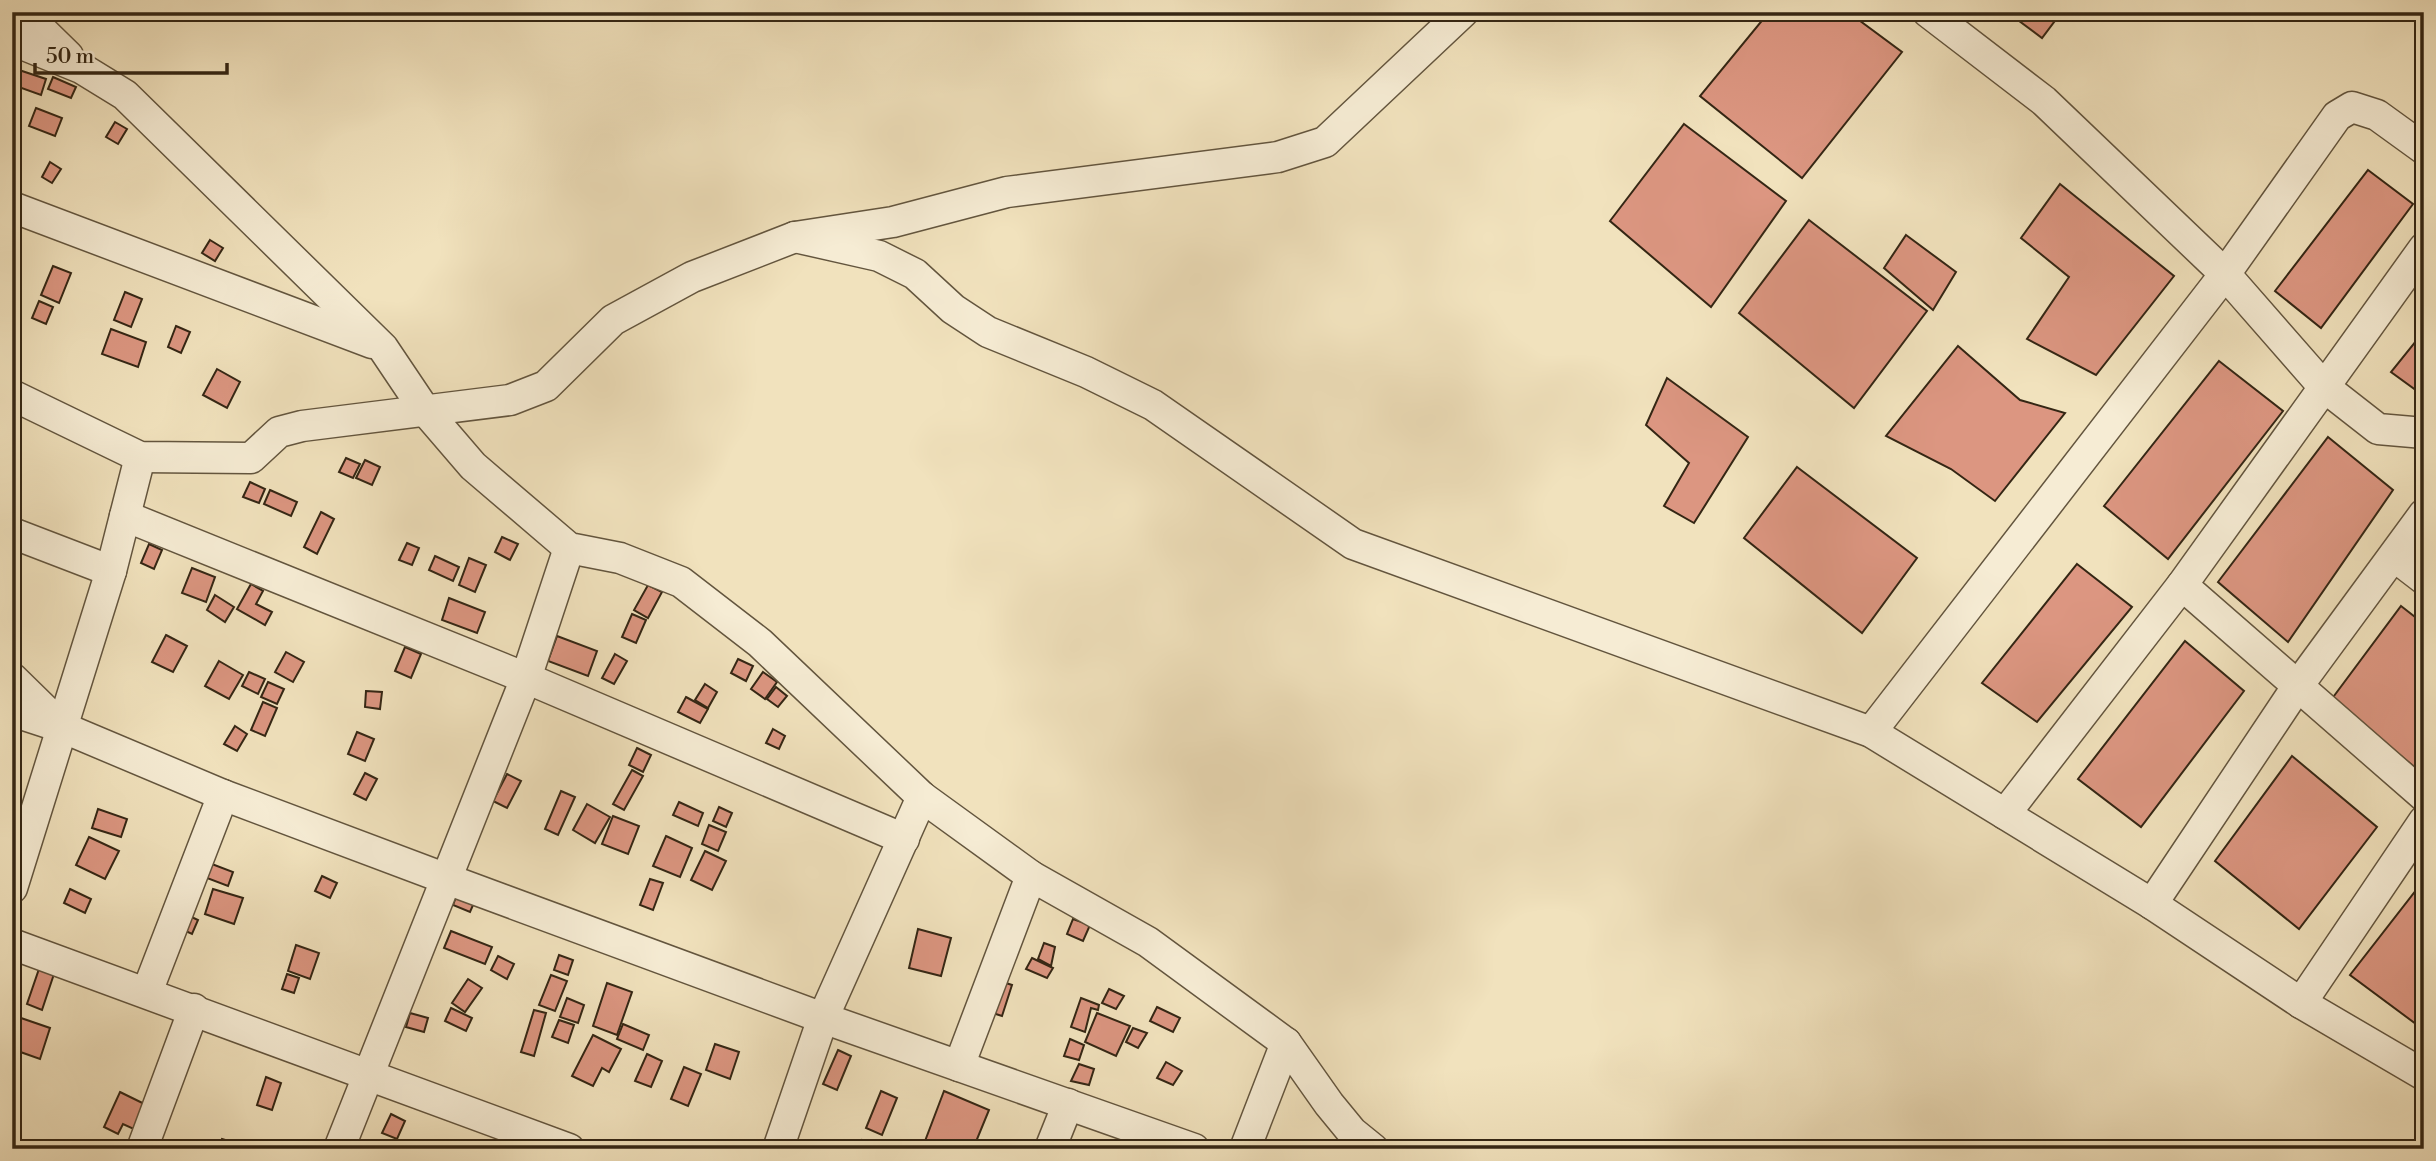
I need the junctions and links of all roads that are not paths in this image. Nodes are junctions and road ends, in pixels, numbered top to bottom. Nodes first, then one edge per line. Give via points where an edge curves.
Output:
1 (23, 12) edge
2 (1463, 12) edge
3 (1928, 12) edge
4 (12, 40) edge
5 (80, 68) junction
6 (2424, 149) edge
7 (12, 207) edge
8 (795, 237) junction
9 (2424, 248) edge
10 (2225, 274) junction
11 (383, 348) junction
12 (2323, 386) junction
13 (12, 395) edge
14 (424, 409) junction
15 (2424, 433) edge
16 (140, 457) junction
17 (2424, 514) edge
18 (125, 516) junction
19 (12, 533) edge
20 (569, 548) junction
21 (2394, 556) junction
22 (111, 571) junction
23 (2424, 579) edge
24 (2182, 584) junction
25 (12, 678) edge
26 (526, 678) junction
27 (2297, 687) junction
28 (12, 711) edge
29 (64, 728) junction
30 (1871, 732) junction
31 (222, 795) junction
32 (2424, 796) edge
33 (922, 797) junction
34 (2005, 814) junction
35 (2424, 821) edge
36 (904, 839) junction
37 (1031, 876) junction
38 (444, 878) junction
39 (12, 888) edge
40 (2152, 904) junction
41 (12, 944) edge
42 (147, 992) junction
43 (2301, 1003) junction
44 (194, 1009) junction
45 (823, 1018) junction
46 (1286, 1043) junction
47 (959, 1066) junction
48 (368, 1074) junction
49 (2424, 1075) edge
50 (1068, 1104) junction
51 (142, 1149) edge
52 (339, 1149) edge
53 (569, 1149) edge
54 (778, 1149) edge
55 (1050, 1149) edge
56 (1194, 1149) edge
57 (1245, 1149) edge
58 (1373, 1149) edge

1 - 5 street
2 - 8 street via 1325,142 1278,157 1007,192 893,222
3 - 10 street via 2044,101
4 - 5 street
5 - 11 street via 125,95
6 - 10 street via 2376,116 2352,107 2337,116
7 - 11 street
8 - 14 street via 692,277 612,320 546,386 510,400
8 - 30 street via 879,256 915,274 953,309 988,332 1153,405 1353,544
9 - 12 street
10 - 12 street
10 - 30 street
11 - 14 street
12 - 15 street via 2378,429
12 - 24 street
13 - 16 street
14 - 16 street via 279,432 251,458
14 - 20 street via 473,466
16 - 18 street
17 - 21 street
18 - 22 street
18 - 26 street
19 - 22 street
20 - 26 street
20 - 33 street via 620,558 681,582 760,643
21 - 23 street
21 - 27 street
22 - 29 street
24 - 27 street
24 - 34 street
25 - 29 street
26 - 36 street
26 - 38 street
27 - 32 street
27 - 40 street
28 - 29 street
29 - 31 street
29 - 39 street
30 - 34 street
31 - 38 street
31 - 42 street
33 - 36 street
33 - 37 street
34 - 40 street
35 - 43 street
36 - 45 street
37 - 46 street via 1147,942
37 - 47 street
38 - 45 street
38 - 48 street
40 - 43 street
41 - 42 street
42 - 44 street
43 - 49 street
44 - 48 street
44 - 51 street
45 - 47 street
45 - 54 street
46 - 57 street
46 - 58 street via 1329,1104
47 - 50 street
48 - 52 street
48 - 53 street
50 - 55 street
50 - 56 street

